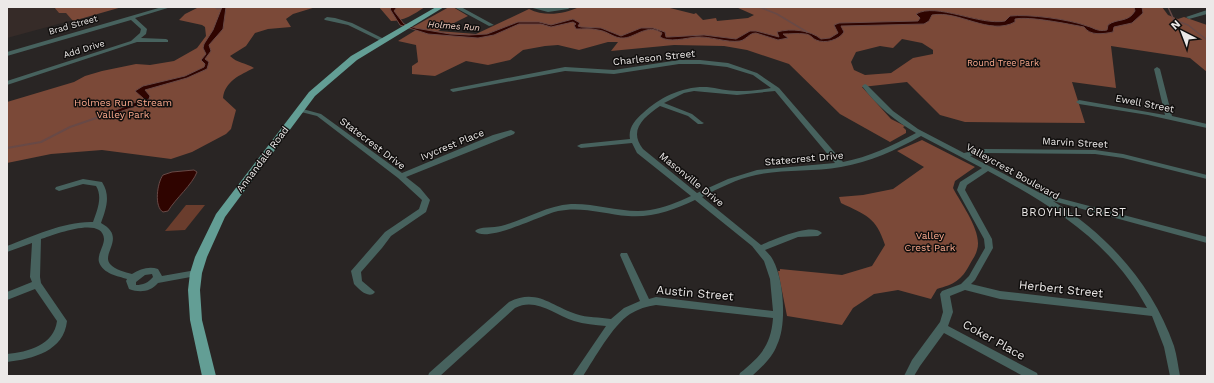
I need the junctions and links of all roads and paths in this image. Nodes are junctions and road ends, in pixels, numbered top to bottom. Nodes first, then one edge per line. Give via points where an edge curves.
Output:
1 (168, 7) edge
2 (441, 7) edge
3 (457, 7) edge
4 (532, 7) edge
5 (568, 7) edge
6 (1207, 12) edge
7 (1189, 17) dead end
8 (132, 18) junction
9 (328, 19) dead end
10 (491, 25) dead end
11 (136, 40) junction
12 (383, 40) junction
13 (166, 41) dead end
14 (7, 54) edge
15 (1157, 68) dead end
16 (7, 83) edge
17 (865, 86) dead end
18 (777, 89) junction
19 (453, 90) dead end
20 (1079, 102) dead end
21 (660, 104) junction
22 (299, 110) junction
23 (1169, 118) junction
24 (700, 123) dead end
25 (1207, 126) edge
26 (511, 132) dead end
27 (921, 133) junction
28 (634, 141) junction
29 (581, 146) dead end
30 (963, 155) junction
31 (840, 165) junction
32 (988, 168) junction
33 (401, 176) junction
34 (1207, 177) edge
35 (59, 189) dead end
36 (1034, 193) junction
37 (696, 196) junction
38 (96, 224) junction
39 (479, 231) dead end
40 (818, 233) dead end
41 (37, 239) junction
42 (1207, 240) edge
43 (759, 248) junction
44 (7, 250) edge
45 (624, 255) dead end
46 (196, 273) junction
47 (37, 284) junction
48 (964, 286) junction
49 (370, 292) dead end
50 (7, 296) edge
51 (646, 303) junction
52 (1155, 312) junction
53 (778, 315) junction
54 (613, 323) junction
55 (942, 327) junction
56 (7, 358) edge
57 (206, 375) edge
58 (433, 376) edge
59 (577, 376) edge
60 (744, 376) edge
61 (909, 376) edge
62 (1033, 376) edge
63 (1175, 376) edge

1 - 8 street, Brad Street
2 - 12 main road, Annandale Road
3 - 10 street
4 - 5 street via 548,10
6 - 7 street
8 - 11 street via 144,29 143,34
8 - 14 street, Brad Street
9 - 12 street via 354,25
11 - 13 street
11 - 16 street, Add Drive
12 - 22 main road, Annandale Road via 342,68 312,94
15 - 23 street
17 - 27 street, Valleycrest Boulevard via 895,117
18 - 19 street, Charleson Street via 755,74 738,67 710,62 689,62 622,72 565,68
18 - 21 street via 748,93 689,90 676,93
18 - 31 street, Charleson Street
20 - 23 street, Ewell Street
21 - 24 street via 690,115
21 - 28 street via 636,125
22 - 33 street, Statecrest Drive via 319,115
22 - 46 main road, Annandale Road via 220,216 204,247
23 - 25 street, Ewell Street
26 - 33 street, Ivycrest Place
27 - 30 street, Valleycrest Boulevard
27 - 31 street, Statecrest Drive via 876,156
28 - 29 street
28 - 37 street, Masonville Drive via 640,151
30 - 32 street, Valleycrest Boulevard
30 - 34 street, Marvin Street via 982,151 1095,152
31 - 37 street, Statecrest Drive via 759,172
32 - 36 street, Valleycrest Boulevard
32 - 48 street via 961,187 964,198 989,244 972,278
33 - 49 street, Statecrest Drive via 424,196 426,204 417,215 388,234 356,271 357,282
35 - 38 street via 83,182 99,184 104,192
36 - 42 street
36 - 52 street, Valleycrest Boulevard via 1077,222 1108,249 1133,278
37 - 39 street, Statecrest Drive via 663,210 639,214 579,207 558,208 501,230
37 - 43 street, Masonville Drive
38 - 41 street via 80,225
38 - 46 street via 108,234 103,261 105,267 134,278 130,284 136,289 147,287 157,280
40 - 43 street via 797,234
41 - 44 street
41 - 47 street
43 - 53 street, Masonville Drive via 771,266
45 - 51 street
46 - 57 main road, Annandale Road via 194,310
47 - 50 street
47 - 56 street via 62,321 60,332 43,348
48 - 52 street, Herbert Street via 1000,295
48 - 55 street via 945,294 948,312
51 - 53 street, Austin Street via 667,302
51 - 54 street, Austin Street via 627,310
52 - 63 street, Valleycrest Boulevard via 1169,346
53 - 60 street, Masonville Drive via 773,344 758,365
54 - 58 street via 577,318 534,300 522,300 512,305
54 - 59 street, Austin Street
55 - 61 street
55 - 62 street, Coker Place

